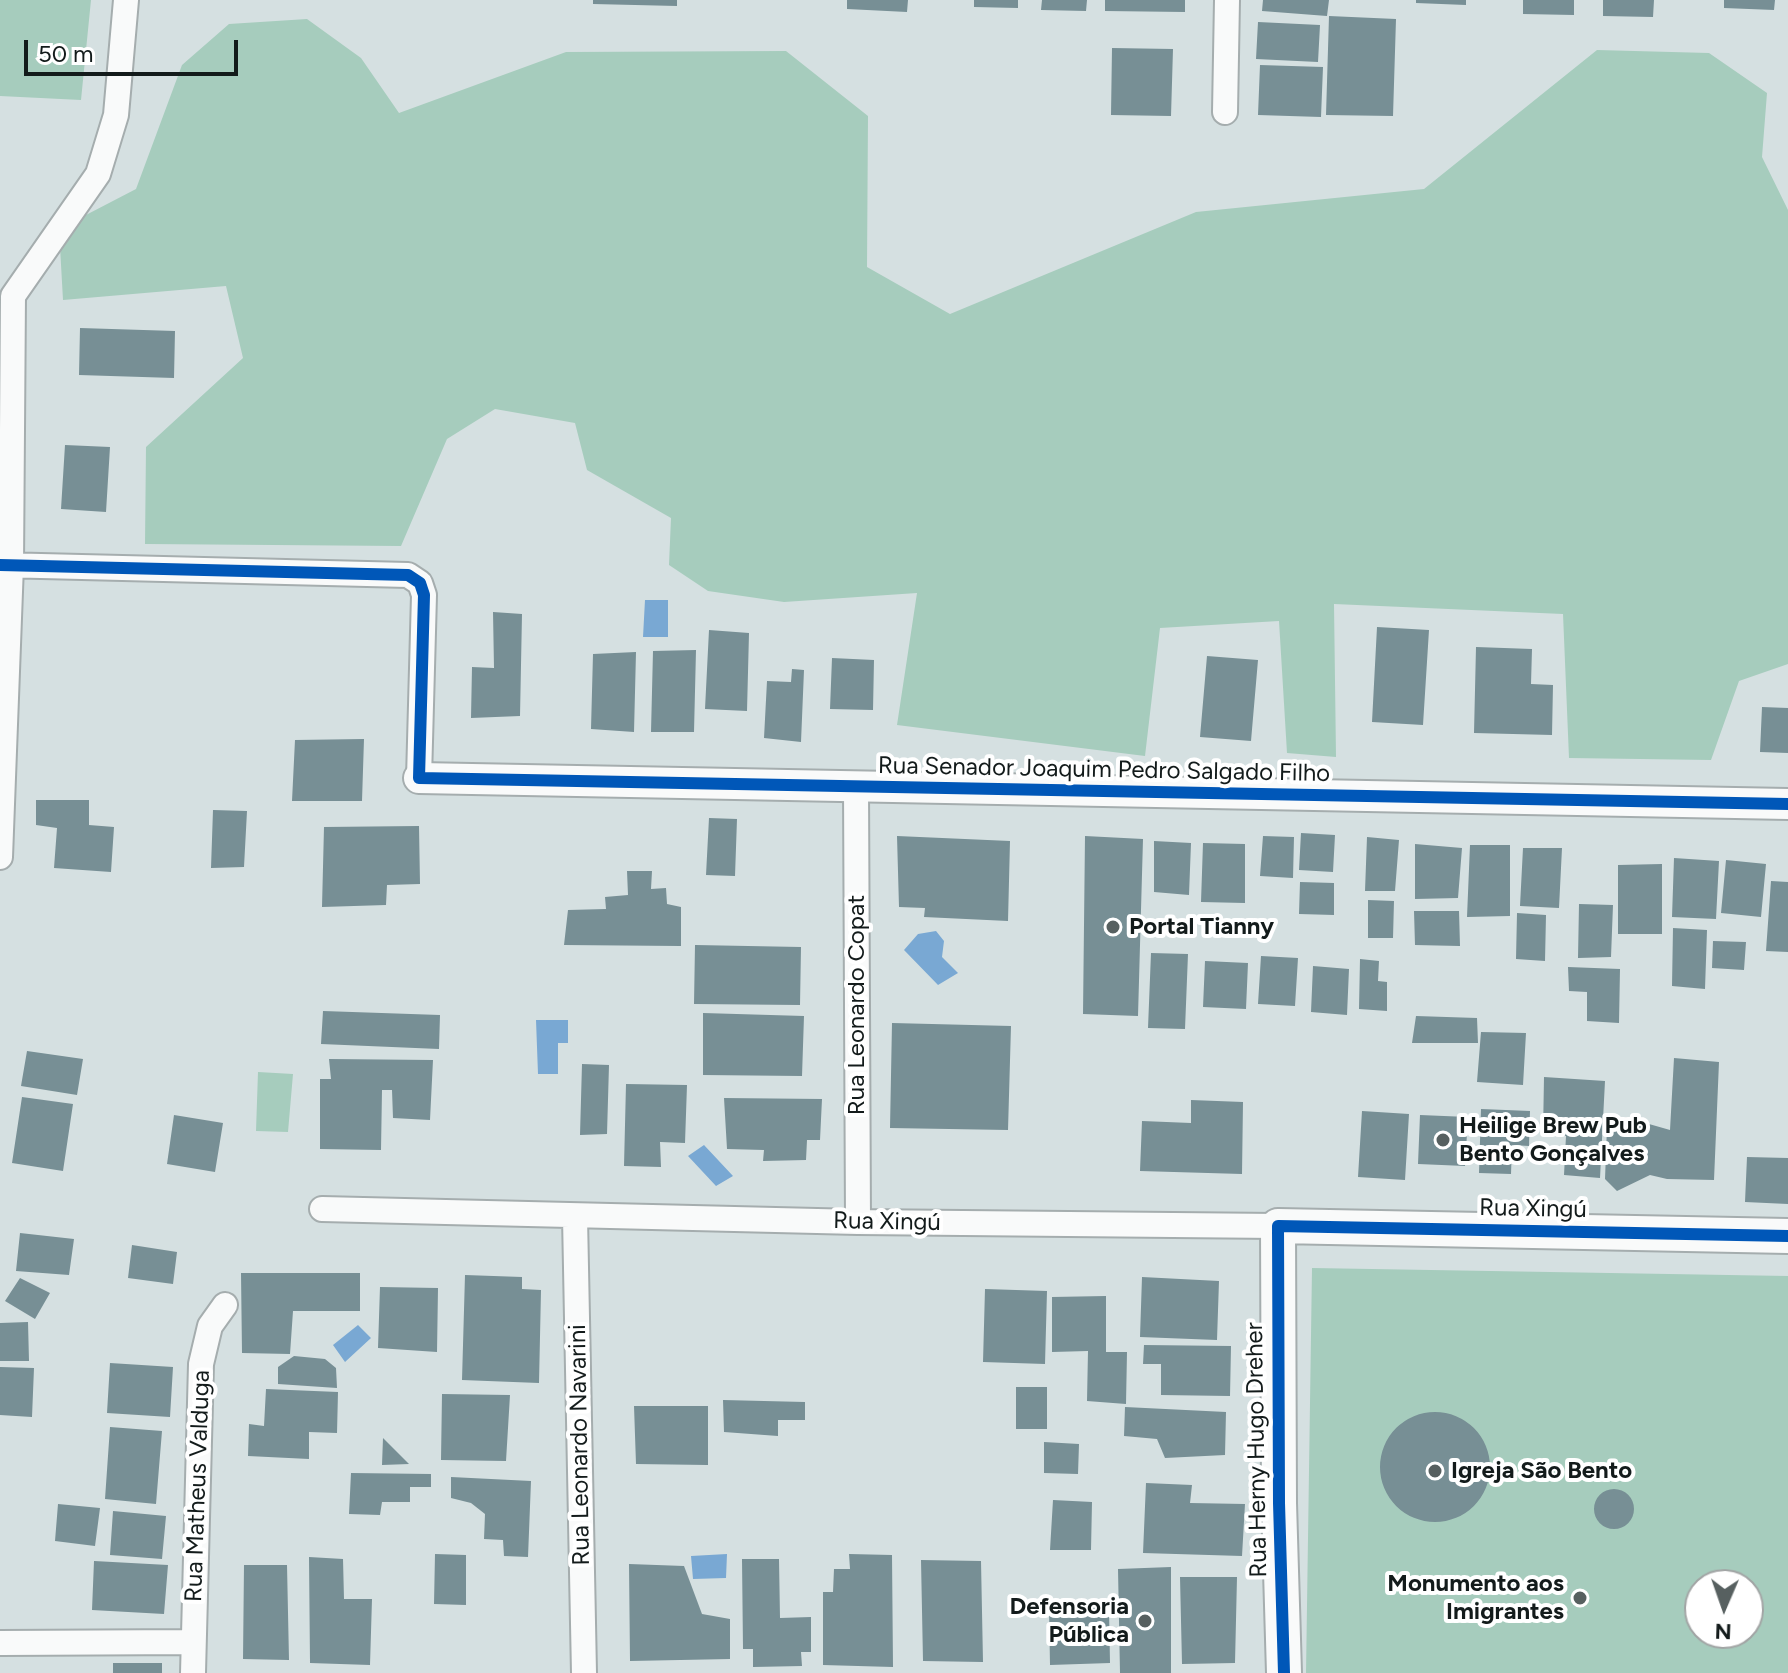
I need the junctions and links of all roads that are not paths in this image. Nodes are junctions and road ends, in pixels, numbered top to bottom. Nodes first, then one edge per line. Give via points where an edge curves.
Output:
1 (126, 0) edge
2 (1227, 0) edge
3 (1225, 112) dead end
4 (5, 565) edge
5 (419, 778) joint
6 (856, 788) junction
7 (1788, 804) edge
8 (0, 854) edge
9 (322, 1209) dead end
10 (575, 1217) junction
11 (858, 1222) junction
12 (1278, 1226) junction
13 (1788, 1236) edge
14 (225, 1305) dead end
15 (193, 1642) junction
16 (0, 1643) edge
17 (193, 1673) edge
18 (584, 1673) edge
19 (1284, 1673) edge

1 - 4 street via 116,115 98,174 13,296
2 - 3 street
4 - 5 street via 408,575 420,583 424,595
4 - 8 street
5 - 6 street, Rua Senador Joaquim Pedro Salgado Filho
6 - 7 street, Rua Senador Joaquim Pedro Salgado Filho
6 - 11 street, Rua Leonardo Copat
9 - 10 street, Rua Xingú
10 - 11 street, Rua Xingú
10 - 18 street, Rua Leonardo Navarini
11 - 12 street, Rua Xingú
12 - 13 main road, Rua Xingú
12 - 19 main road, Rua Herny Hugo Dreher
14 - 15 street, Rua Matheus Valduga via 210,1326 201,1364
15 - 16 street
15 - 17 street, Rua Matheus Valduga

